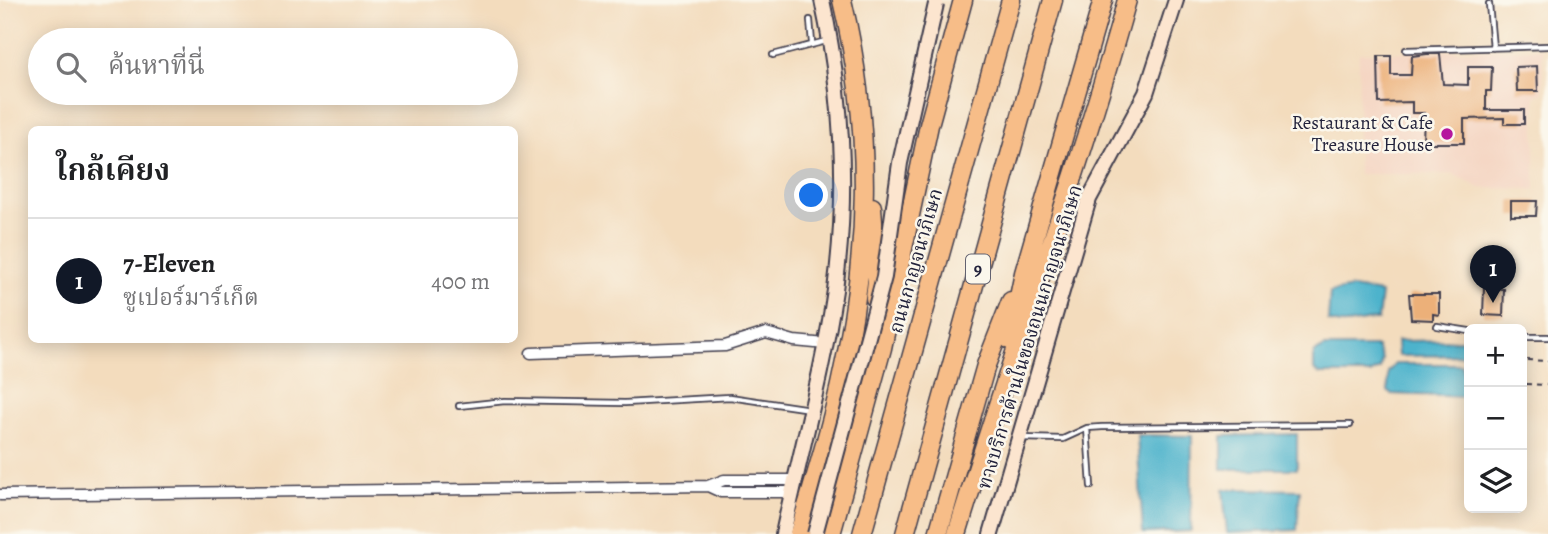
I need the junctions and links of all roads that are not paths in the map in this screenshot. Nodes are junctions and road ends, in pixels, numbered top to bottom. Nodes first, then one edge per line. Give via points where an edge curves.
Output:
1 (822, 0) edge
2 (840, 0) edge
3 (962, 0) edge
4 (1103, 0) edge
5 (1127, 0) edge
6 (1177, 0) edge
7 (937, 2) edge
8 (1052, 2) edge
9 (1489, 4) dead end
10 (1009, 8) edge
11 (810, 20) dead end
12 (831, 41) junction
13 (812, 43) junction
14 (1548, 46) edge
15 (1493, 48) junction
16 (1406, 50) dead end
17 (773, 55) dead end
18 (866, 165) junction
19 (1024, 273) junction
20 (1437, 326) dead end
21 (1464, 330) edge
22 (1527, 337) edge
23 (1548, 337) edge
24 (826, 344) junction
25 (531, 354) dead end
26 (460, 406) dead end
27 (995, 408) junction
28 (811, 409) junction
29 (861, 423) junction
30 (1350, 425) dead end
31 (1087, 428) junction
32 (1018, 438) junction
33 (793, 486) junction
34 (1091, 486) dead end
35 (0, 495) edge
36 (783, 534) edge
37 (799, 534) edge
38 (815, 534) edge
39 (831, 534) edge
40 (862, 534) edge
41 (905, 534) edge
42 (938, 534) edge
43 (957, 534) edge
44 (991, 534) edge

1 - 12 main road
2 - 12 main road
2 - 18 highway via 859,81
3 - 29 highway
4 - 19 highway
5 - 27 highway
6 - 32 main road, ทางบริการด้านในของถนนกาญจนาภิเษก via 1146,93 1089,200
7 - 38 main road, bridge via 900,163 884,277
8 - 41 highway, 9
9 - 15 lane
10 - 40 highway, ถนนกาญจนาภิเษก / 9
11 - 13 lane
12 - 13 lane
12 - 24 main road via 842,136 842,215
13 - 17 lane
14 - 15 lane
15 - 16 lane
18 - 29 highway via 877,281
18 - 37 highway via 853,321 840,388
19 - 27 highway
19 - 42 highway via 993,342
20 - 21 lane
22 - 23 lane
24 - 25 street via 766,333 725,346
24 - 28 main road
26 - 28 lane via 730,397
27 - 43 highway
28 - 33 main road
29 - 39 highway
30 - 31 lane
31 - 32 lane via 1063,439
31 - 34 lane
32 - 44 main road, ทางบริการด้านในของถนนกาญจนาภิเษก
33 - 35 street via 721,492 708,486
33 - 36 main road

